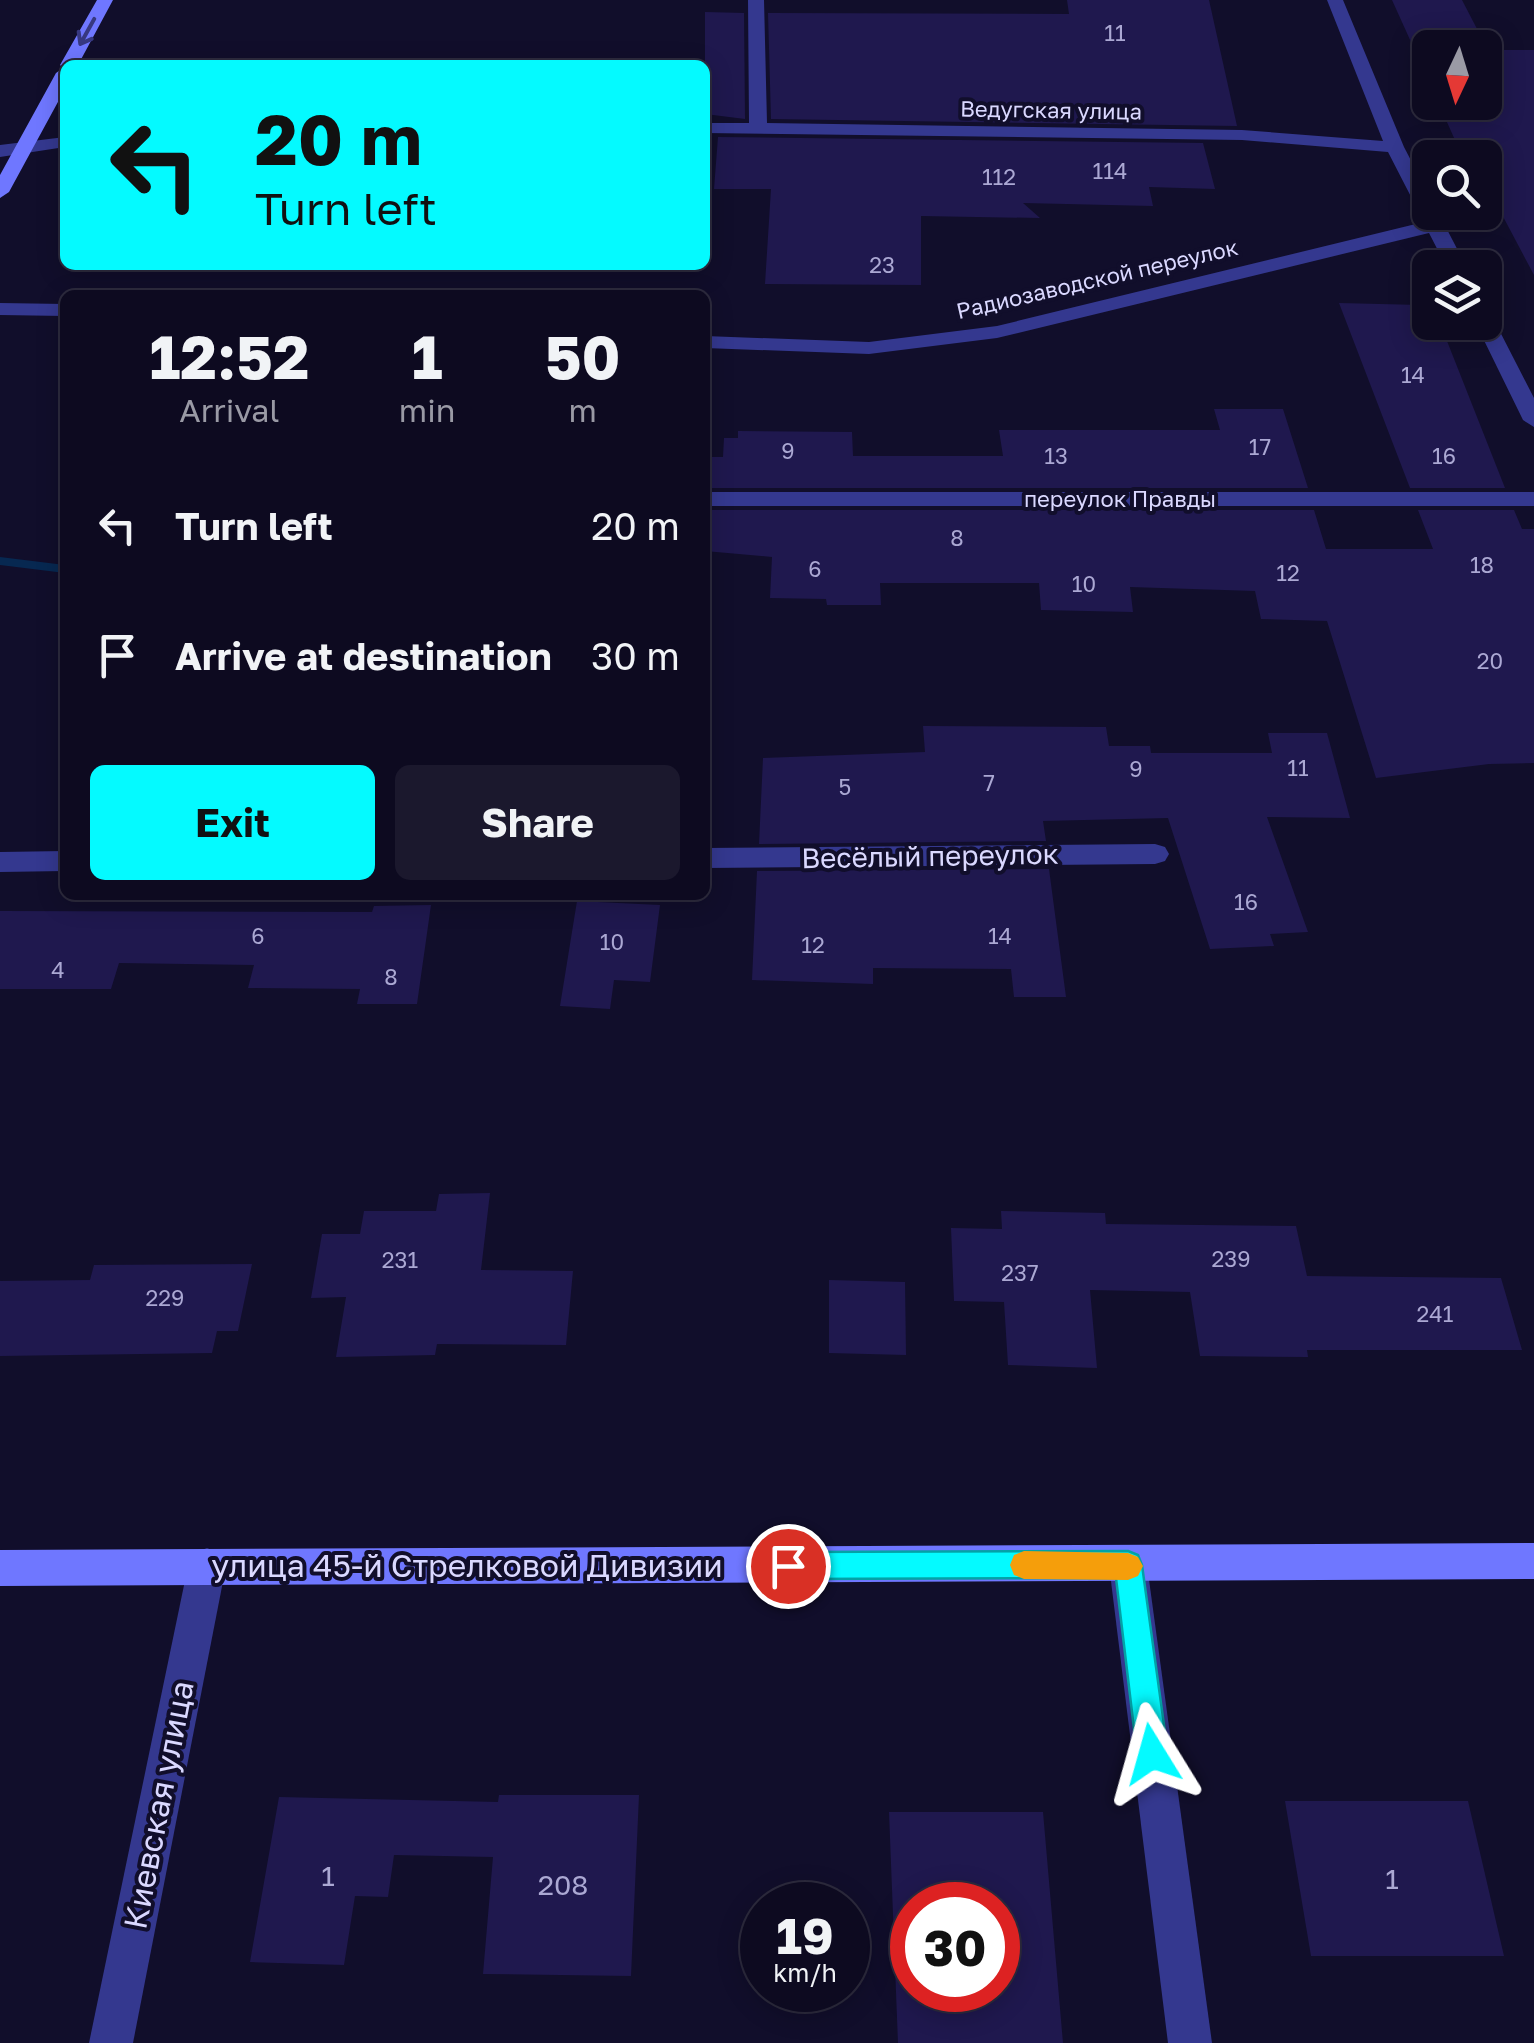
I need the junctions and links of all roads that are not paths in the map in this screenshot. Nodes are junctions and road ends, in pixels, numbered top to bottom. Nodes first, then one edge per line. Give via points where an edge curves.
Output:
1 (104, 0) edge
2 (756, 0) edge
3 (1335, 0) edge
4 (72, 60) edge
5 (60, 81) edge
6 (710, 128) edge
7 (758, 128) junction
8 (60, 143) edge
9 (1396, 147) junction
10 (24, 148) junction
11 (0, 151) edge
12 (1412, 178) edge
13 (0, 192) edge
14 (1415, 230) edge
15 (0, 309) edge
16 (60, 310) edge
17 (1494, 340) edge
18 (710, 342) edge
19 (1534, 420) edge
20 (710, 499) edge
21 (1534, 499) edge
22 (1154, 854) dead end
23 (710, 858) edge
24 (0, 862) edge
25 (60, 862) edge
26 (1534, 1561) edge
27 (1128, 1565) junction
28 (207, 1566) junction
29 (0, 1568) edge
30 (111, 2043) edge
31 (1190, 2043) edge

1 -> 4 main road
2 - 7 street
3 - 9 street
5 - 10 main road
6 - 7 street, Ведугская улица
7 - 9 street, Ведугская улица via 1242,134
8 - 10 street
9 - 12 street
10 - 11 street
10 - 13 main road
14 - 18 street, Радиозаводской переулок via 997,332 869,348
15 - 16 street
17 - 19 street
20 - 21 street, переулок Правды
22 - 23 street, Весёлый переулок
24 - 25 street
26 - 27 main road, улица 45-й Стрелковой Дивизии
27 - 28 main road, улица 45-й Стрелковой Дивизии
27 - 31 street
28 - 29 main road, улица 45-й Стрелковой Дивизии
28 - 30 street, Киевская улица

